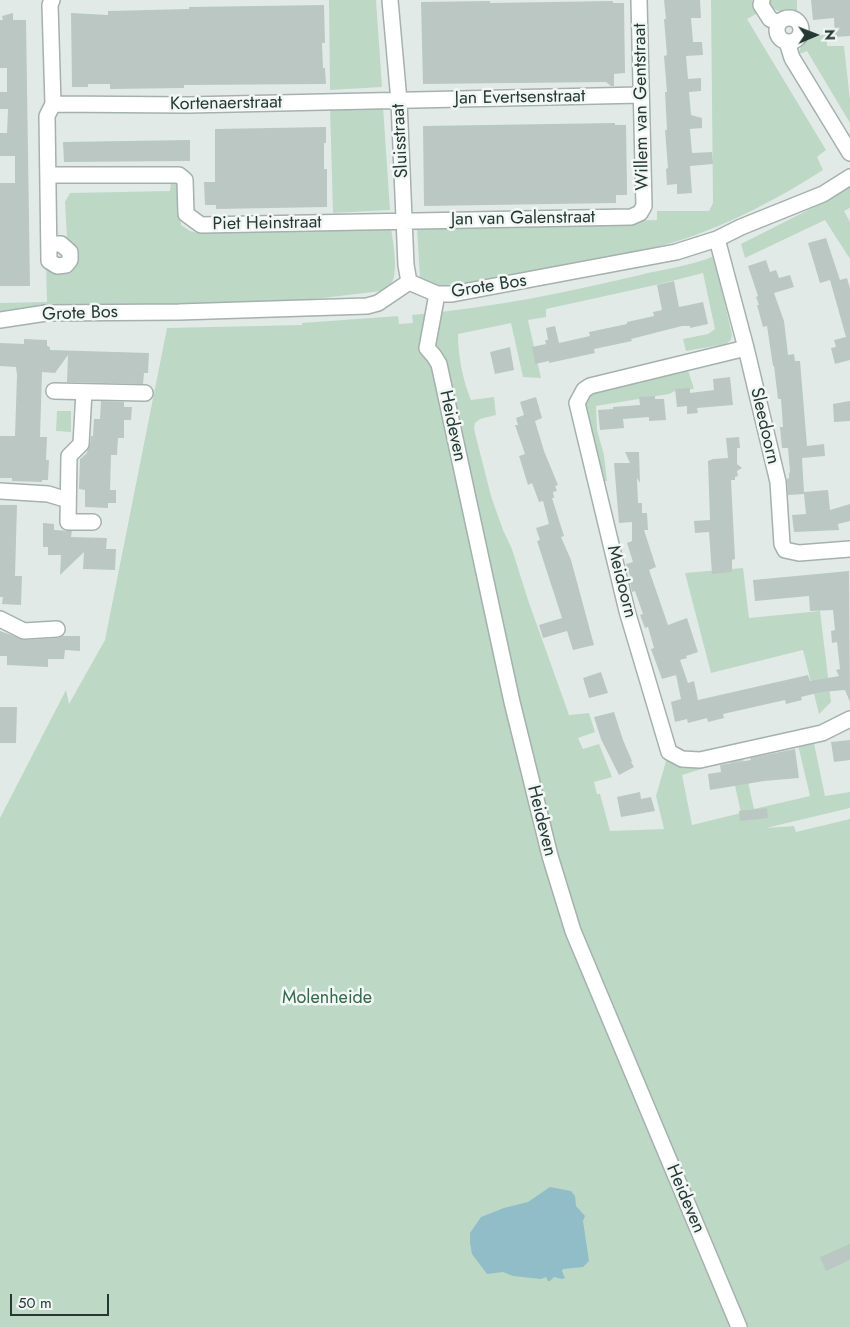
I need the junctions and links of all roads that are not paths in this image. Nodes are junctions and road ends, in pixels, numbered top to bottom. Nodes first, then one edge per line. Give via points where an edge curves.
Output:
1 (52, 0) edge
2 (390, 0) edge
3 (639, 0) edge
4 (762, 0) edge
5 (640, 95) junction
6 (399, 101) junction
7 (52, 104) junction
8 (850, 153) edge
9 (48, 175) junction
10 (850, 177) edge
11 (640, 213) joint
12 (405, 220) junction
13 (717, 239) junction
14 (49, 244) dead end
15 (408, 282) junction
16 (437, 294) junction
17 (0, 320) edge
18 (746, 348) junction
19 (54, 391) dead end
20 (84, 392) junction
21 (146, 393) dead end
22 (0, 491) edge
23 (68, 500) junction
24 (93, 522) dead end
25 (850, 549) edge
26 (0, 620) edge
27 (57, 629) dead end
28 (850, 719) edge
29 (739, 1327) edge

1 - 7 street
2 - 6 street, Sluisstraat
3 - 5 street, Willem van Gentstraat
4 - 8 street via 761,5 770,19 779,23 780,38 786,42 792,58
5 - 6 street, Jan Evertsenstraat
5 - 11 street, Willem van Gentstraat via 644,206
6 - 7 street, Kortenaerstraat
6 - 12 street, Sluisstraat
7 - 9 street via 47,116
9 - 12 street, Piet Heinstraat via 179,175 185,180 186,214 201,225
9 - 14 street
10 - 13 street, Grote Bos via 823,194 741,226
11 - 12 street, Jan van Galenstraat via 631,217
12 - 15 street, Sluisstraat
13 - 16 street, Grote Bos via 676,252 473,291
13 - 18 street, Sleedoorn
15 - 16 street, Grote Bos
15 - 17 street, Grote Bos via 378,303 367,306 46,313
16 - 29 street, Heideven via 427,348 439,364 512,702 550,856 573,931
18 - 25 street, Sleedoorn via 778,482 785,550 799,554
18 - 28 street, Meidoorn via 590,386 584,390 578,403 627,611 669,752 682,759 700,760 822,733
19 - 20 street
20 - 21 street
20 - 23 street via 81,444 69,456
22 - 23 street via 48,494
23 - 24 street via 68,522
26 - 27 street via 24,631

